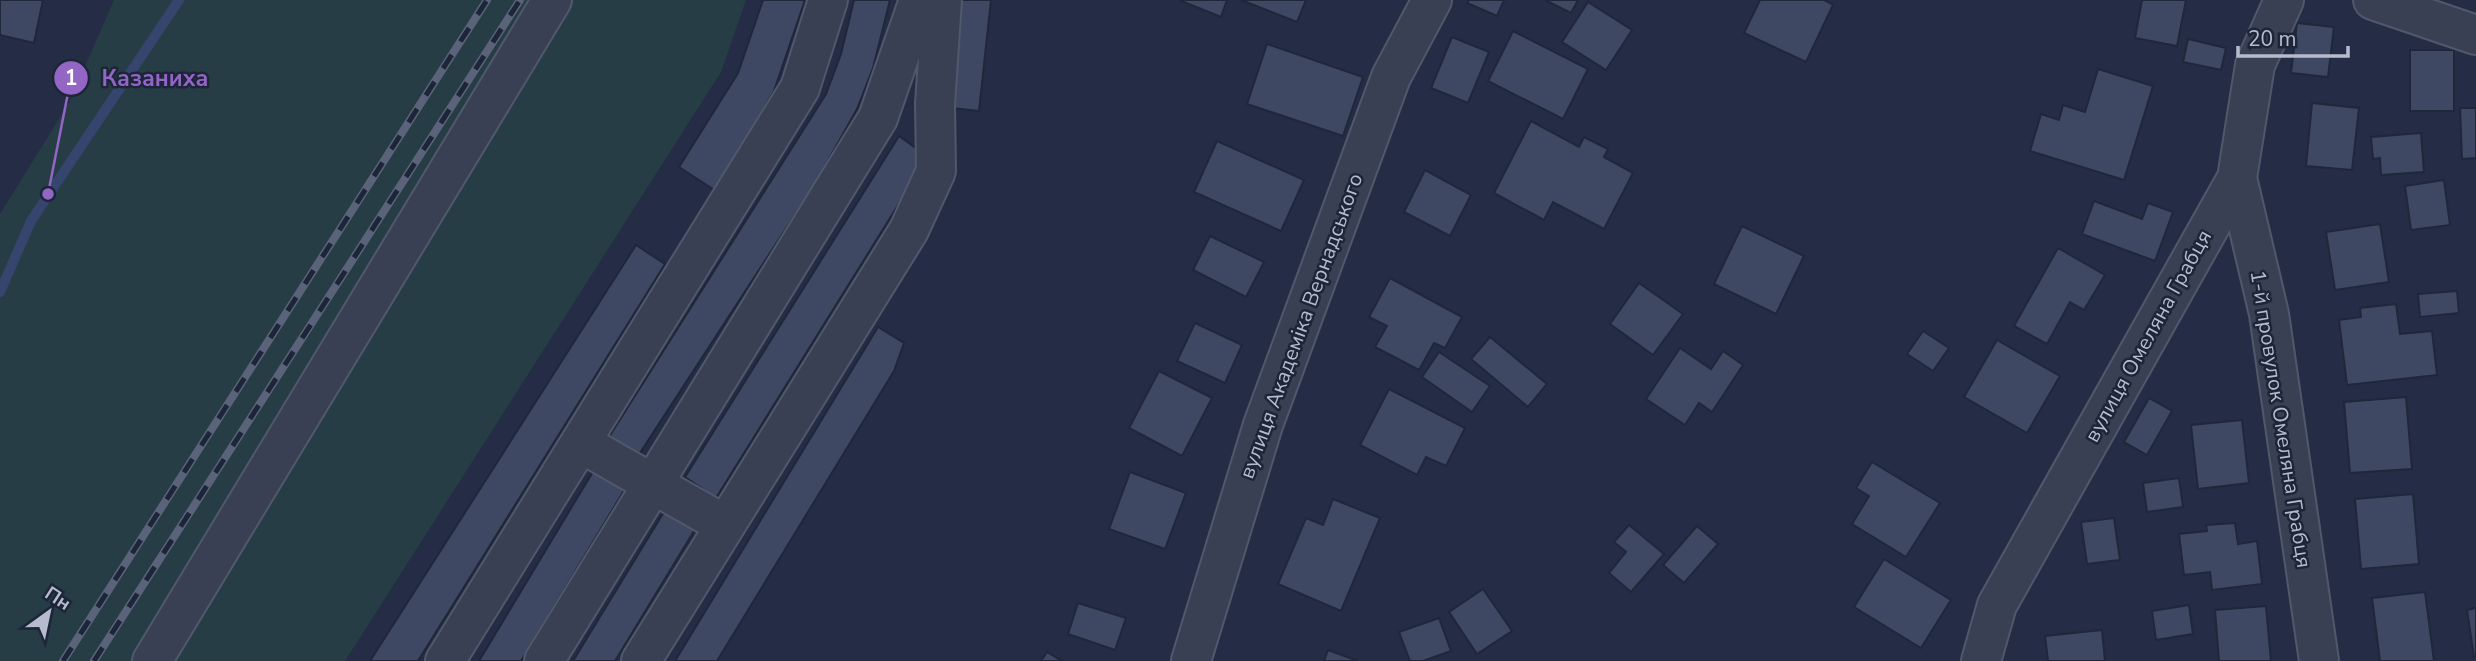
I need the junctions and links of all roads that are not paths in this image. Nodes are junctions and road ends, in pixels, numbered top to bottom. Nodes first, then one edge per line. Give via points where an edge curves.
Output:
1 (552, 0) edge
2 (828, 0) edge
3 (919, 0) edge
4 (942, 0) edge
5 (1432, 0) edge
6 (2284, 0) edge
7 (2373, 0) edge
8 (2476, 35) edge
9 (2237, 178) junction
10 (581, 443) junction
11 (653, 484) junction
12 (725, 525) junction
13 (152, 661) edge
14 (445, 661) edge
15 (544, 661) edge
16 (641, 661) edge
17 (1191, 661) edge
18 (1981, 661) edge
19 (2319, 661) edge

1 - 13 street
2 - 10 street via 800,88
3 - 11 street via 878,118
4 - 12 street via 936,171 909,230
5 - 17 street, вулиця Академіка Вернадського via 1391,77 1263,425
6 - 9 street, вулиця Омеляна Грабця via 2255,65
7 - 8 street
9 - 18 street, вулиця Омеляна Грабця via 1997,605
9 - 19 street, 1-й провулок Омеляна Грабця via 2269,314
10 - 11 street
10 - 14 street
11 - 12 street
11 - 15 street
12 - 16 street

